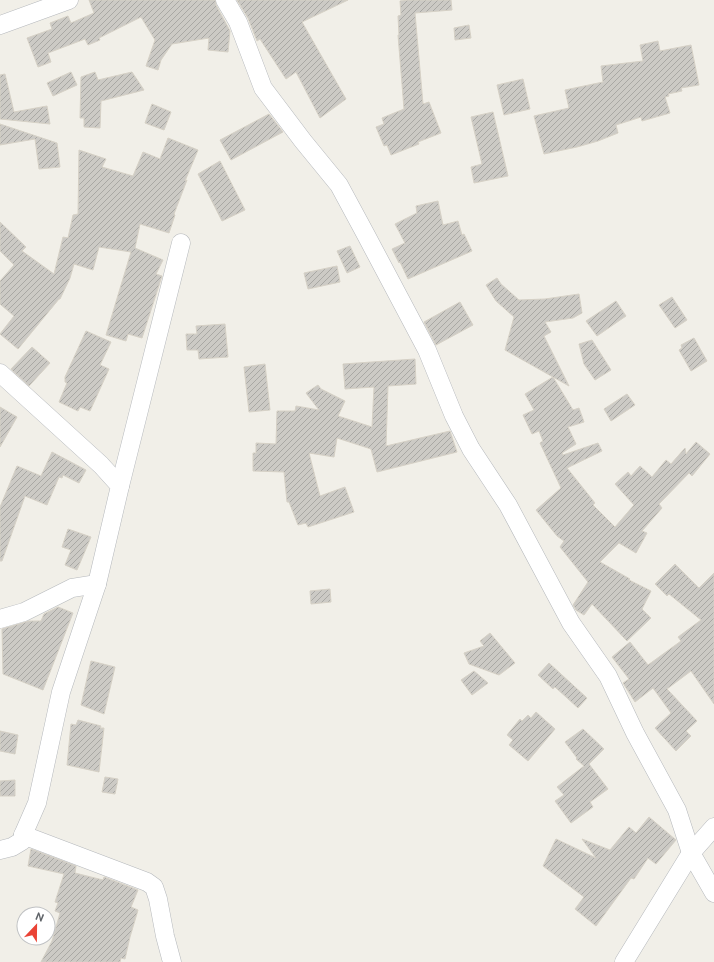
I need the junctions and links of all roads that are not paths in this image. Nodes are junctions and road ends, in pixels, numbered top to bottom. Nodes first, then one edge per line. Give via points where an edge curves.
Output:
1 (69, 0) edge
2 (225, 0) edge
3 (0, 26) edge
4 (181, 242) dead end
5 (0, 373) edge
6 (120, 486) junction
7 (97, 584) junction
8 (0, 619) edge
9 (714, 827) edge
10 (22, 835) junction
11 (0, 850) edge
12 (691, 853) junction
13 (714, 893) edge
14 (172, 962) edge
15 (624, 962) edge

1 - 3 street
2 - 12 street via 238,22 263,88 339,185 428,350 454,416 471,449 508,505 571,623 608,676 635,733 677,810
4 - 6 street
5 - 6 street via 102,466
6 - 7 street
7 - 8 street via 72,588 24,612
7 - 10 street via 61,692 37,803
9 - 12 street
10 - 11 street via 22,841 17,845
10 - 14 street via 154,887
12 - 13 street
12 - 15 street

